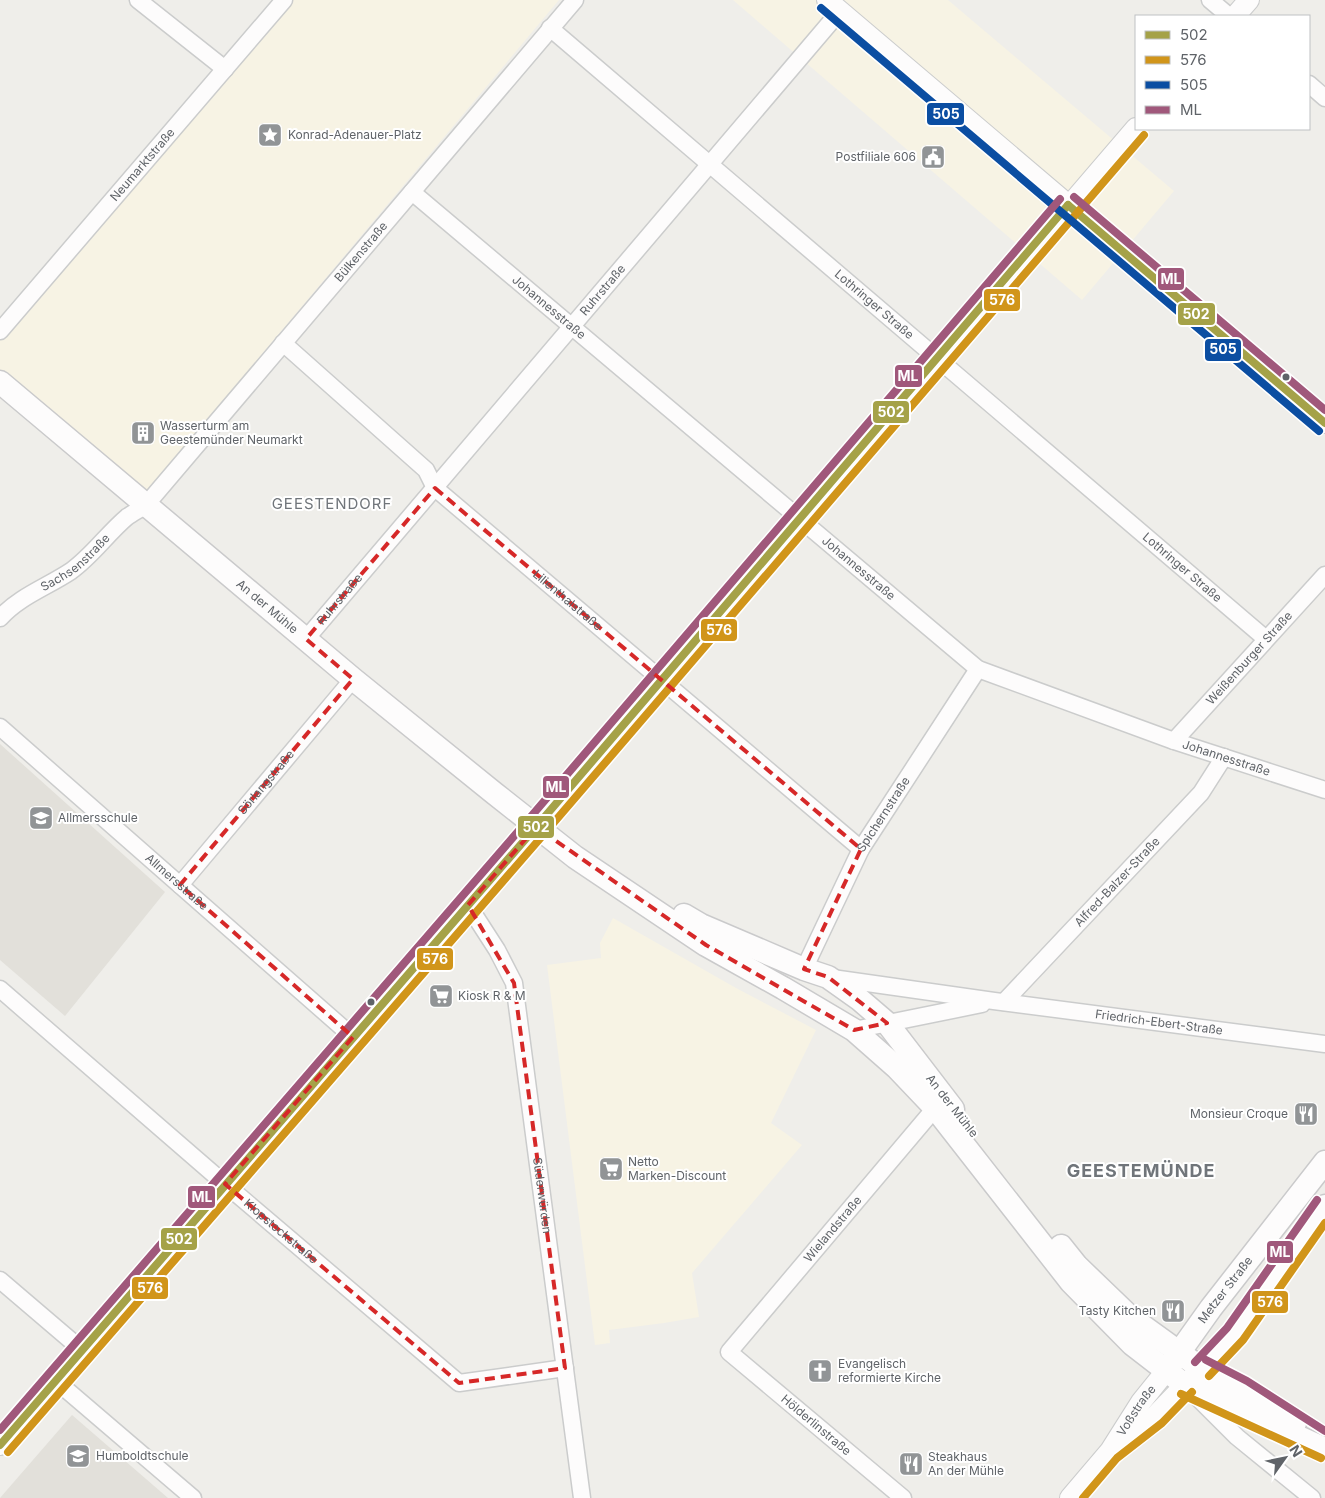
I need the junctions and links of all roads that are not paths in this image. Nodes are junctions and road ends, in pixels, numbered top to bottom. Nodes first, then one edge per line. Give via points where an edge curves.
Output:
1 (138, 0) edge
2 (284, 0) edge
3 (575, 0) edge
4 (1210, 0) edge
5 (1249, 0) edge
6 (834, 6) edge
7 (1228, 15) edge
8 (1235, 15) edge
9 (550, 28) junction
10 (225, 69) junction
11 (1310, 85) edge
12 (1325, 98) edge
13 (1135, 129) edge
14 (710, 164) junction
15 (412, 192) junction
16 (1068, 206) junction
17 (572, 326) junction
18 (0, 331) edge
19 (283, 343) junction
20 (938, 359) junction
21 (0, 382) edge
22 (1325, 423) edge
23 (435, 488) junction
24 (146, 505) junction
25 (800, 519) junction
26 (1325, 575) edge
27 (0, 618) edge
28 (306, 639) junction
29 (1266, 639) junction
30 (978, 669) junction
31 (353, 679) junction
32 (662, 680) junction
33 (0, 727) edge
34 (1174, 741) junction
35 (1224, 757) junction
36 (1325, 790) edge
37 (536, 826) junction
38 (861, 849) junction
39 (180, 885) junction
40 (468, 905) junction
41 (804, 969) junction
42 (828, 978) junction
43 (0, 989) edge
44 (999, 1001) junction
45 (887, 1023) junction
46 (854, 1030) junction
47 (353, 1038) junction
48 (1325, 1044) edge
49 (939, 1102) junction
50 (1325, 1162) edge
51 (226, 1184) junction
52 (1325, 1206) edge
53 (0, 1280) edge
54 (82, 1350) junction
55 (729, 1352) joint
56 (1179, 1353) junction
57 (565, 1368) junction
58 (1202, 1368) junction
59 (1166, 1371) junction
60 (56, 1380) junction
61 (1185, 1385) junction
62 (1325, 1443) edge
63 (0, 1445) edge
64 (1325, 1449) edge
65 (1110, 1451) junction
66 (193, 1498) edge
67 (582, 1498) edge
68 (903, 1498) edge
69 (1070, 1498) edge
70 (1312, 1498) edge

1 - 10 street
2 - 10 street, Neumarktstraße
3 - 9 street, Bülkenstraße
4 - 7 street
5 - 8 street
6 - 14 street, Ruhrstraße
6 - 16 street
9 - 14 street, Lothringer Straße
9 - 15 street, Bülkenstraße
10 - 18 street, Neumarktstraße
11 - 12 street
13 - 16 street
14 - 17 street, Ruhrstraße
14 - 20 street, Lothringer Straße
15 - 17 street, Johannesstraße
15 - 19 street, Bülkenstraße
16 - 20 street
16 - 22 street
17 - 23 street, Ruhrstraße
17 - 25 street, Johannesstraße
19 - 23 street, Lilienthalstraße via 426,470
19 - 24 street, Bülkenstraße
20 - 25 street
20 - 29 street, Lothringer Straße
21 - 24 main road, An der Mühle
23 - 28 street, Ruhrstraße
23 - 32 street, Lilienthalstraße
24 - 27 street, Sachsenstraße via 126,517 70,571 10,606
24 - 28 main road, An der Mühle
25 - 30 street, Johannesstraße
25 - 32 street
26 - 29 street, Weißenburger Straße
28 - 31 main road, An der Mühle
29 - 34 street, Weißenburger Straße
30 - 34 street, Johannesstraße
30 - 38 street, Spichernstraße
31 - 37 main road, An der Mühle
31 - 39 street, Sörlangstraße
32 - 37 street
32 - 38 street, Lilienthalstraße
33 - 39 street, Allmersstraße
34 - 35 street, Johannesstraße
35 - 36 street, Johannesstraße
35 - 44 street, Alfred-Balzer-Straße via 1201,793
37 - 40 street
37 - 41 main road, An der Mühle via 701,925
37 - 46 main road, An der Mühle via 575,857 706,945
38 - 41 street, Spichernstraße
39 - 47 street, Allmersstraße
40 - 47 street
40 - 57 street, Süderwürden via 514,983
41 - 42 main road, An der Mühle
42 - 44 street, Friedrich-Ebert-Straße
42 - 45 main road, An der Mühle
43 - 51 street, Klopstockstraße
44 - 45 street, Friedrich-Ebert-Straße
44 - 48 street, Friedrich-Ebert-Straße
45 - 46 street, Friedrich-Ebert-Straße
45 - 49 main road, An der Mühle
46 - 49 main road, An der Mühle
47 - 51 street
49 - 55 street, Wielandstraße
49 - 56 main road, An der Mühle via 1077,1266 1130,1317
49 - 59 main road, An der Mühle via 1071,1282 1123,1336
50 - 56 main road, Metzer Straße
51 - 54 street
51 - 57 street, Klopstockstraße via 459,1384
52 - 58 main road via 1235,1334
53 - 54 street
54 - 60 street
55 - 68 street, Hölderlinstraße
56 - 58 main road, An der Mühle
56 - 59 main road, Metzer Straße
57 - 67 street, Süderwürden
58 - 61 main road
58 - 62 main road, An der Mühle via 1242,1389
59 - 61 main road, An der Mühle
59 - 65 street, Voßstraße via 1141,1402
60 - 63 street
60 - 66 street
61 - 64 main road, An der Mühle
61 - 65 street, Voßstraße via 1156,1415
61 - 70 street, An der Mühle via 1237,1436
65 - 69 street, Voßstraße

